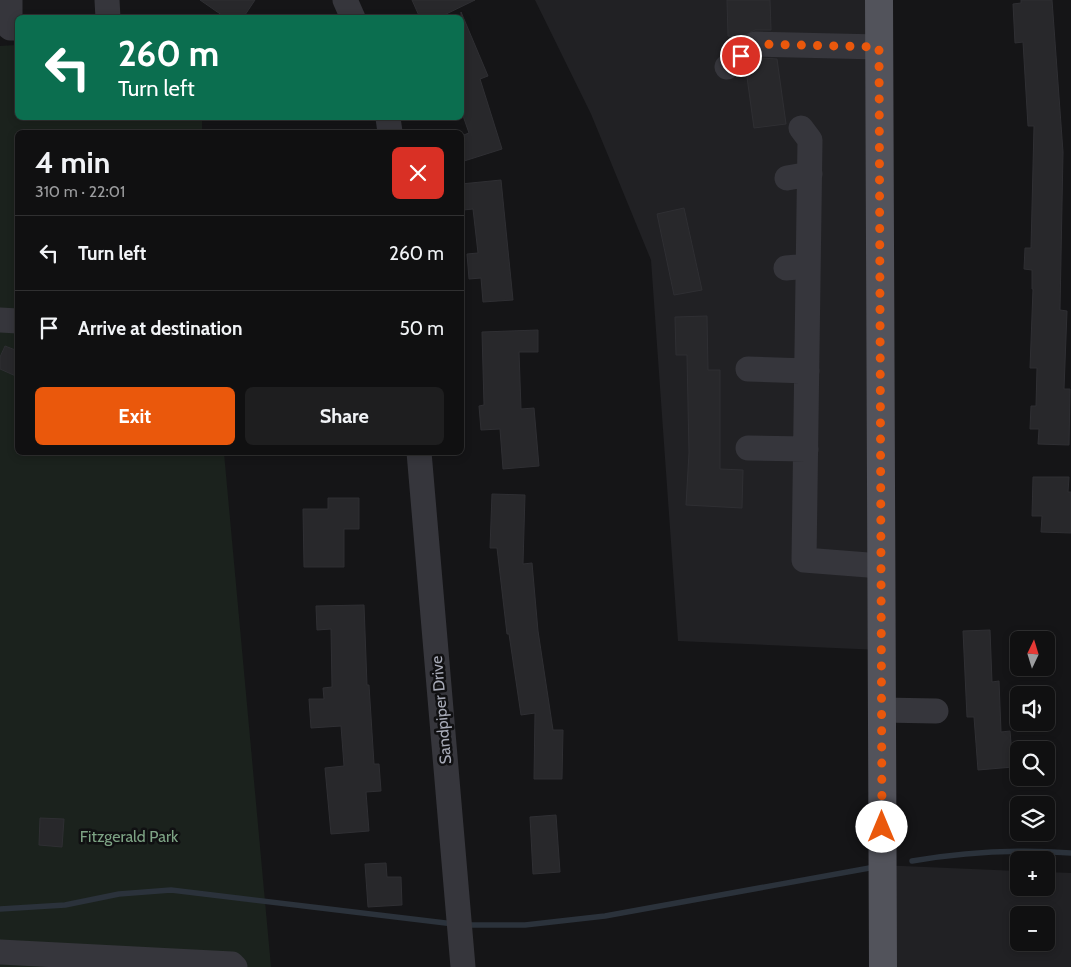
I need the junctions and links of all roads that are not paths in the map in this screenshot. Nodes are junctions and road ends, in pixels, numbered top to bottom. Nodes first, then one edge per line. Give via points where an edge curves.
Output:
1 (10, 0) edge
2 (107, 0) edge
3 (345, 0) edge
4 (879, 0) edge
5 (108, 15) edge
6 (351, 15) edge
7 (15, 28) edge
8 (879, 47) junction
9 (727, 67) dead end
10 (800, 128) dead end
11 (0, 320) edge
12 (15, 321) edge
13 (748, 369) dead end
14 (807, 371) junction
15 (748, 448) dead end
16 (806, 449) junction
17 (418, 455) edge
18 (881, 566) junction
19 (882, 710) junction
20 (936, 711) dead end
21 (0, 952) edge
22 (235, 967) edge
23 (463, 967) edge
24 (883, 967) edge

1 - 7 street via 10,28
2 - 5 street
3 - 6 street
4 - 8 main road
8 - 9 street via 755,44
8 - 18 main road
10 - 14 street via 810,140 798,176 798,330
11 - 12 street
13 - 14 street
14 - 16 street
15 - 16 street
16 - 18 street via 804,560
17 - 23 street, Sandpiper Drive
18 - 19 main road
19 - 20 street
19 - 24 main road
21 - 22 street via 232,964

